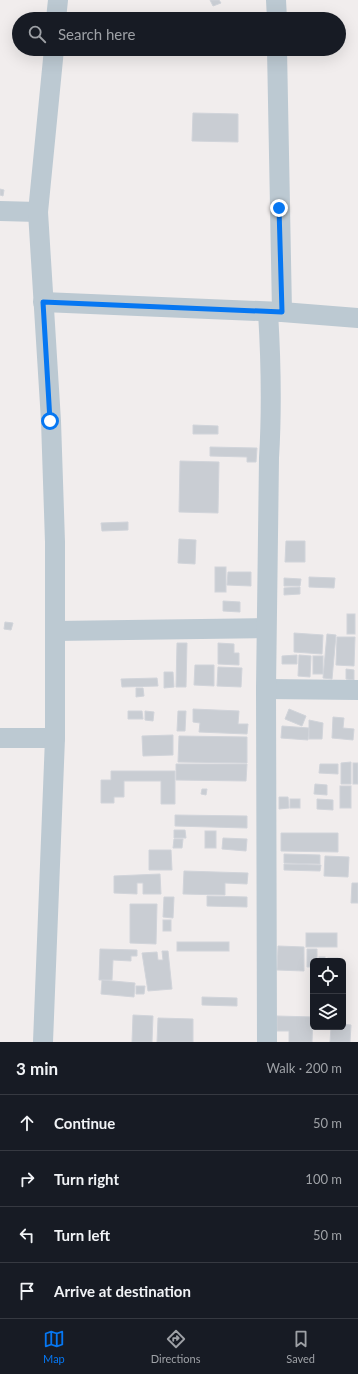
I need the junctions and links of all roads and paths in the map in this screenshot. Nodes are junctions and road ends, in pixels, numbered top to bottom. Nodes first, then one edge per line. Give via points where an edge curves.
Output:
1 (58, 0) edge
2 (276, 0) edge
3 (57, 12) edge
4 (276, 12) edge
5 (53, 56) edge
6 (277, 56) edge
7 (0, 211) edge
8 (38, 212) junction
9 (43, 302) junction
10 (275, 312) junction
11 (358, 318) edge
12 (266, 628) junction
13 (55, 631) junction
14 (266, 689) junction
15 (358, 690) edge
16 (0, 738) edge
17 (55, 738) junction
18 (43, 1042) edge
19 (266, 1042) edge

1 - 3 street
2 - 4 street
5 - 8 street
6 - 10 street
7 - 8 street
8 - 9 street
9 - 10 street
9 - 13 street via 55,542
10 - 11 street
10 - 12 street via 271,371
12 - 13 street
12 - 14 street
13 - 17 street
14 - 15 street
14 - 19 street
16 - 17 street
17 - 18 street

